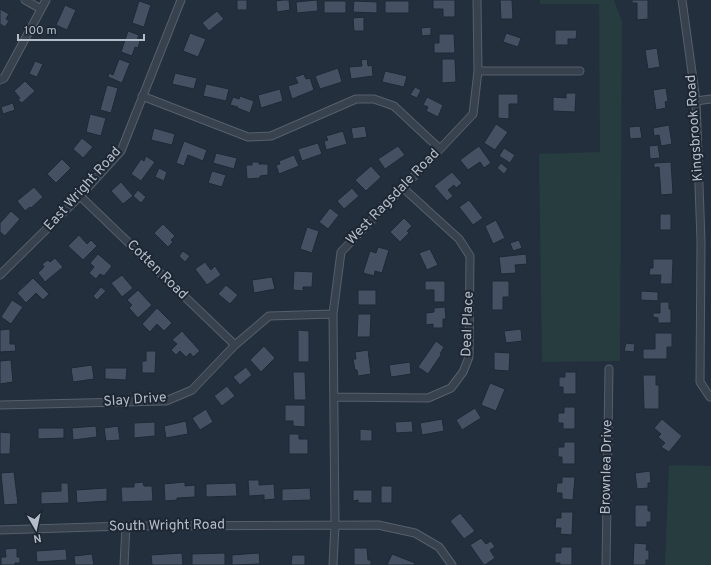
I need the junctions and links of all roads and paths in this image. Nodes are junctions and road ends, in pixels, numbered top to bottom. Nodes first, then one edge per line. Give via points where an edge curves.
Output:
1 (25, 0) edge
2 (46, 0) edge
3 (181, 0) edge
4 (477, 0) edge
5 (682, 0) edge
6 (41, 9) junction
7 (478, 71) junction
8 (580, 71) dead end
9 (0, 80) edge
10 (142, 96) junction
11 (711, 99) edge
12 (696, 101) junction
13 (440, 150) junction
14 (402, 187) junction
15 (80, 196) junction
16 (0, 275) edge
17 (334, 314) junction
18 (235, 344) junction
19 (609, 369) dead end
20 (334, 397) junction
21 (710, 398) dead end
22 (0, 405) edge
23 (334, 525) junction
24 (126, 526) junction
25 (0, 530) edge
26 (124, 565) edge
27 (333, 565) edge
28 (452, 565) edge
29 (606, 565) edge

1 - 6 street
2 - 6 street
3 - 10 street, East Wright Road
4 - 7 street, West Ragsdale Road
5 - 12 street, Kingsbrook Road
6 - 9 street via 4,78
7 - 8 street
7 - 13 street, West Ragsdale Road via 473,114
10 - 13 street via 248,137 271,136 356,99 374,99 394,106
10 - 15 street, East Wright Road via 121,151
11 - 12 street
12 - 21 street, Kingsbrook Road via 701,241 700,382
13 - 14 street, West Ragsdale Road
14 - 17 street, West Ragsdale Road via 341,252
14 - 20 street, Deal Place via 459,239 470,256 469,357 452,388 428,398
15 - 16 street, East Wright Road
15 - 18 street, Cotten Road
17 - 18 street, Slay Drive via 269,316
17 - 20 street, West Ragsdale Road
18 - 22 street, Slay Drive via 192,390 166,401
19 - 29 street, Brownlea Drive
20 - 23 street, West Ragsdale Road
23 - 24 street, South Wright Road
23 - 27 street, West Ragsdale Road
23 - 28 street, South Wright Road via 378,525 415,533 439,547
24 - 25 street, South Wright Road
24 - 26 street

